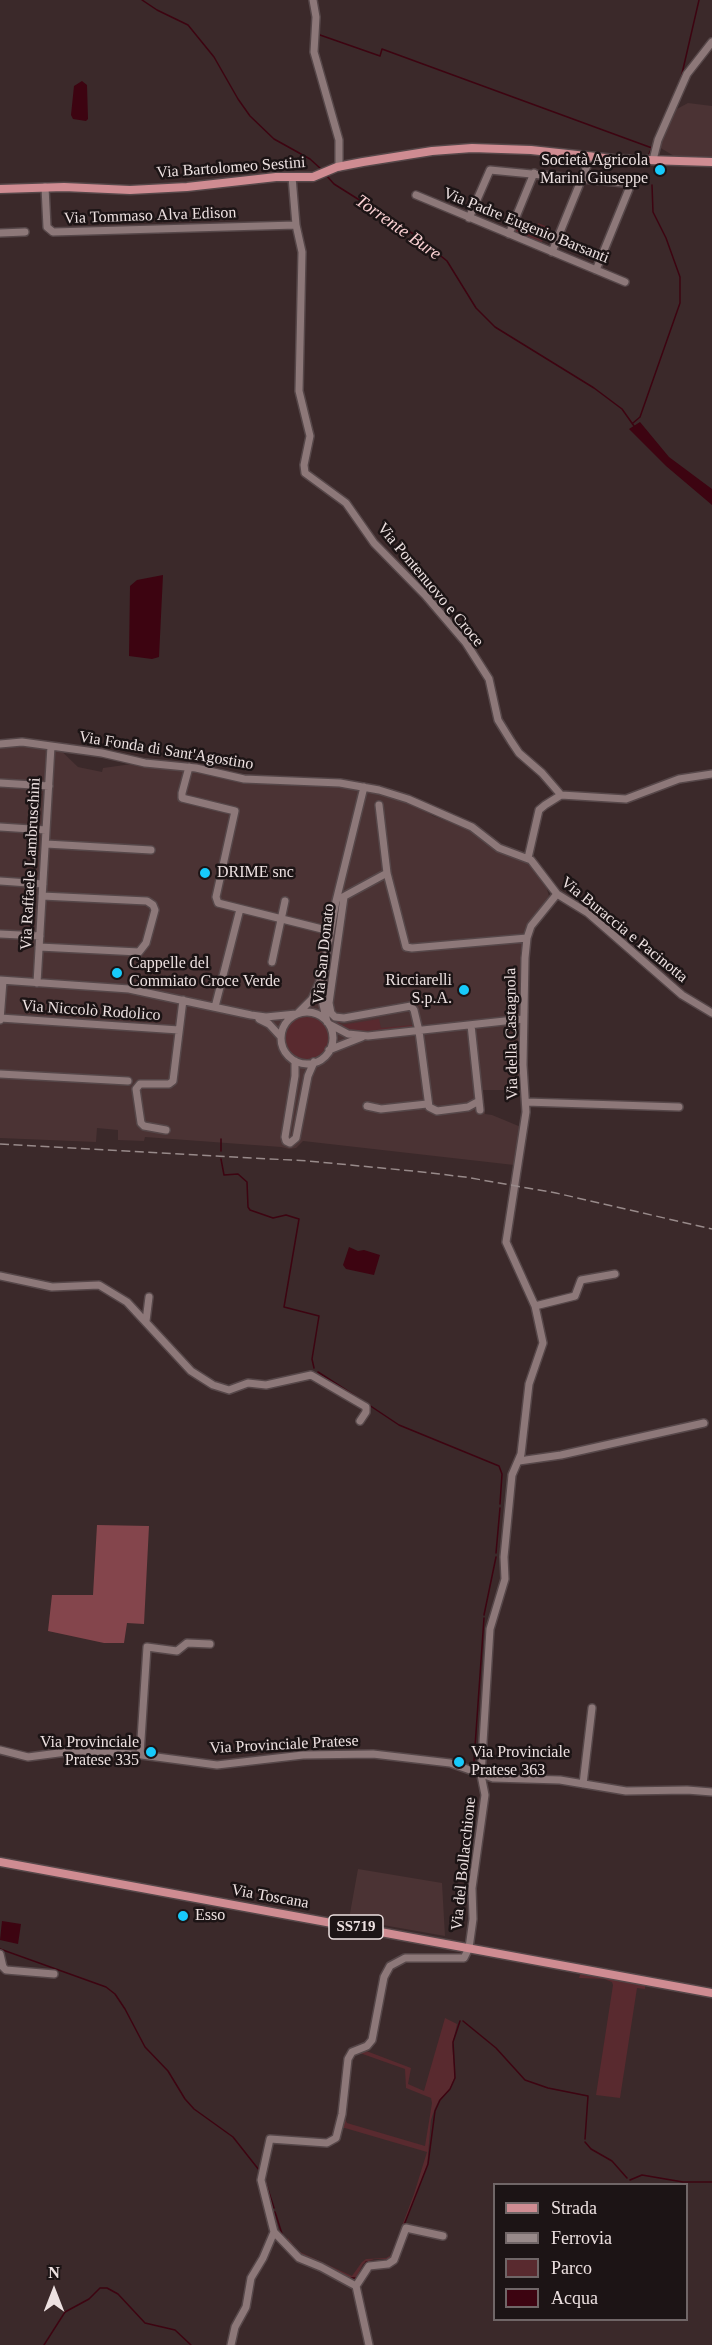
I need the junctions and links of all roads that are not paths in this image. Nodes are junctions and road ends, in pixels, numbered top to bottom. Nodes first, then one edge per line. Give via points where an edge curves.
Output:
1 (313, 0) edge
2 (712, 42) edge
3 (591, 156) junction
4 (653, 160) junction
5 (712, 162) edge
6 (339, 167) junction
7 (534, 174) junction
8 (292, 177) junction
9 (582, 178) junction
10 (45, 187) junction
11 (0, 189) edge
12 (416, 195) dead end
13 (469, 218) junction
14 (296, 225) junction
15 (25, 232) dead end
16 (0, 233) edge
17 (509, 234) junction
18 (552, 252) junction
19 (596, 270) junction
20 (625, 282) dead end
21 (0, 744) edge
22 (51, 746) junction
23 (189, 767) junction
24 (712, 774) edge
25 (0, 783) edge
26 (49, 786) junction
27 (364, 787) junction
28 (561, 795) junction
29 (380, 805) dead end
30 (0, 827) edge
31 (46, 830) junction
32 (46, 844) junction
33 (151, 850) dead end
34 (528, 858) junction
35 (387, 873) junction
36 (0, 881) edge
37 (43, 884) junction
38 (557, 894) junction
39 (42, 896) junction
40 (344, 897) junction
41 (285, 901) dead end
42 (336, 901) junction
43 (240, 909) junction
44 (281, 920) junction
45 (330, 931) junction
46 (0, 934) edge
47 (40, 936) junction
48 (527, 938) junction
49 (39, 947) junction
50 (272, 962) dead end
51 (323, 976) junction
52 (1, 980) edge
53 (37, 983) junction
54 (183, 1000) junction
55 (215, 1007) junction
56 (712, 1013) edge
57 (296, 1014) junction
58 (251, 1015) junction
59 (0, 1019) edge
60 (524, 1019) junction
61 (328, 1023) junction
62 (471, 1025) junction
63 (180, 1030) junction
64 (419, 1030) junction
65 (368, 1036) junction
66 (281, 1037) junction
67 (330, 1050) junction
68 (295, 1061) junction
69 (315, 1062) junction
70 (0, 1074) edge
71 (129, 1081) dead end
72 (479, 1101) junction
73 (526, 1102) junction
74 (428, 1104) junction
75 (367, 1106) dead end
76 (679, 1107) dead end
77 (480, 1110) dead end
78 (166, 1130) dead end
79 (615, 1274) dead end
80 (0, 1276) edge
81 (149, 1297) dead end
82 (535, 1306) junction
83 (146, 1321) junction
84 (360, 1421) dead end
85 (704, 1423) dead end
86 (519, 1461) junction
87 (210, 1644) dead end
88 (592, 1708) dead end
89 (0, 1750) edge
90 (140, 1755) junction
91 (481, 1774) junction
92 (583, 1784) junction
93 (712, 1792) edge
94 (0, 1862) edge
95 (469, 1948) junction
96 (0, 1954) edge
97 (54, 1974) dead end
98 (712, 1992) edge
99 (274, 2232) junction
100 (442, 2236) dead end
101 (356, 2286) junction
102 (231, 2345) edge
103 (369, 2345) edge

1 - 6 street via 314,52 339,140
2 - 4 street via 687,74
3 - 4 main road, Via Bartolomeo Sestini
3 - 6 main road, Via Bartolomeo Sestini via 463,148
3 - 9 street
4 - 5 main road, Via Bartolomeo Sestini
6 - 8 main road, Via Bartolomeo Sestini via 315,177
7 - 9 street
7 - 13 street via 490,170
7 - 17 street
8 - 10 main road, Via Bartolomeo Sestini via 147,189
8 - 14 street, Via Pontenuovo e Croce
9 - 18 street
9 - 19 street via 621,182 629,189
10 - 11 main road, Via Bartolomeo Sestini
10 - 14 street, Via Tommaso Alva Edison via 47,226 52,232
12 - 13 street, Via Padre Eugenio Barsanti
13 - 17 street, Via Padre Eugenio Barsanti
14 - 28 street, Via Pontenuovo e Croce via 302,252 299,391 310,436 305,474 346,503 374,543 466,643 489,679 498,720 515,748
15 - 16 street
17 - 18 street, Via Padre Eugenio Barsanti
18 - 19 street, Via Padre Eugenio Barsanti
19 - 20 street, Via Padre Eugenio Barsanti
21 - 22 street, Via Fonda di Sant'Agostino
22 - 23 street, Via Fonda di Sant'Agostino
22 - 26 street, Via Raffaele Lambruschini
23 - 27 street, Via Fonda di Sant'Agostino via 244,779
23 - 43 street via 182,798 235,811 216,899 219,904
24 - 28 street via 679,779 626,798
25 - 26 street
26 - 31 street, Via Raffaele Lambruschini
27 - 34 street, Via Fonda di Sant'Agostino via 408,799 472,827 499,848
27 - 42 street
28 - 34 street via 545,804 538,814
29 - 35 street
30 - 31 street
31 - 32 street, Via Raffaele Lambruschini
32 - 33 street
32 - 37 street, Via Raffaele Lambruschini
34 - 38 street, Via Buraccia e Pacinotta
35 - 40 street, Via San Donato
35 - 48 street via 406,947
36 - 37 street
37 - 39 street, Via Raffaele Lambruschini
38 - 48 street, Via della Castagnola via 536,919
38 - 56 street, Via Buraccia e Pacinotta via 588,913 682,995
39 - 47 street, Via Raffaele Lambruschini
39 - 49 street via 139,901 151,903 155,910 140,952
40 - 42 street, Via San Donato
40 - 64 street, Via San Donato via 331,1013 344,1018 411,1006
41 - 44 street
42 - 45 street
43 - 44 street
43 - 55 street
44 - 45 street
44 - 50 street
45 - 51 street
46 - 47 street
47 - 49 street, Via Raffaele Lambruschini
48 - 60 street, Via della Castagnola
49 - 53 street, Via Raffaele Lambruschini
51 - 57 street via 312,999
51 - 61 street via 322,1002
52 - 53 street
52 - 59 street
53 - 54 street via 129,989
54 - 55 street
54 - 63 street
55 - 58 street
57 - 58 street
57 - 61 street via 314,1013
57 - 66 street via 284,1026
58 - 66 street via 269,1024
59 - 63 street, Via Niccolò Rodolico
60 - 62 street
60 - 73 street, Via della Castagnola
61 - 65 street via 348,1034
61 - 67 street via 333,1036
62 - 64 street
62 - 72 street
63 - 78 street via 172,1083 136,1087 141,1123
64 - 65 street
64 - 74 street
65 - 67 street
66 - 68 street via 284,1050
67 - 69 street
68 - 69 street
68 - 69 street via 285,1137 290,1143 296,1138 307,1078
70 - 71 street
72 - 74 street via 471,1107 439,1110
72 - 77 street
73 - 76 street
73 - 82 street, Via della Castagnola via 506,1242
74 - 75 street via 378,1109
79 - 82 street via 581,1280 575,1296
80 - 83 street via 52,1287 99,1285 127,1302
81 - 83 street
82 - 86 street, Via della Castagnola via 543,1342 529,1384
83 - 84 street via 191,1371 219,1388 231,1390 248,1383 266,1384 310,1375 366,1407
85 - 86 street
86 - 91 street, Via del Bollacchione via 510,1483 505,1579 490,1629
87 - 90 street via 187,1643 177,1651 147,1647
88 - 92 street
89 - 90 street, Via Provinciale Pratese via 27,1757 74,1751
90 - 91 street, Via Provinciale Pratese via 226,1765 303,1755 373,1754 450,1763
91 - 92 street, Via Provinciale Pratese
91 - 95 street, Via del Bollacchione via 485,1795 472,1888
92 - 93 street, Via Provinciale Pratese via 626,1791
94 - 95 main road, Via Toscana / SS719
95 - 98 main road, Via Toscana / SS719
95 - 99 street, Via del Bollacchione via 464,1958 405,1958 386,1971 372,2040 352,2052 348,2059 342,2114 334,2141 269,2141 261,2180
96 - 97 street via 6,1970
99 - 101 street via 299,2258
99 - 102 street via 251,2278 246,2307
100 - 101 street via 406,2228 394,2260 369,2266
101 - 103 street

